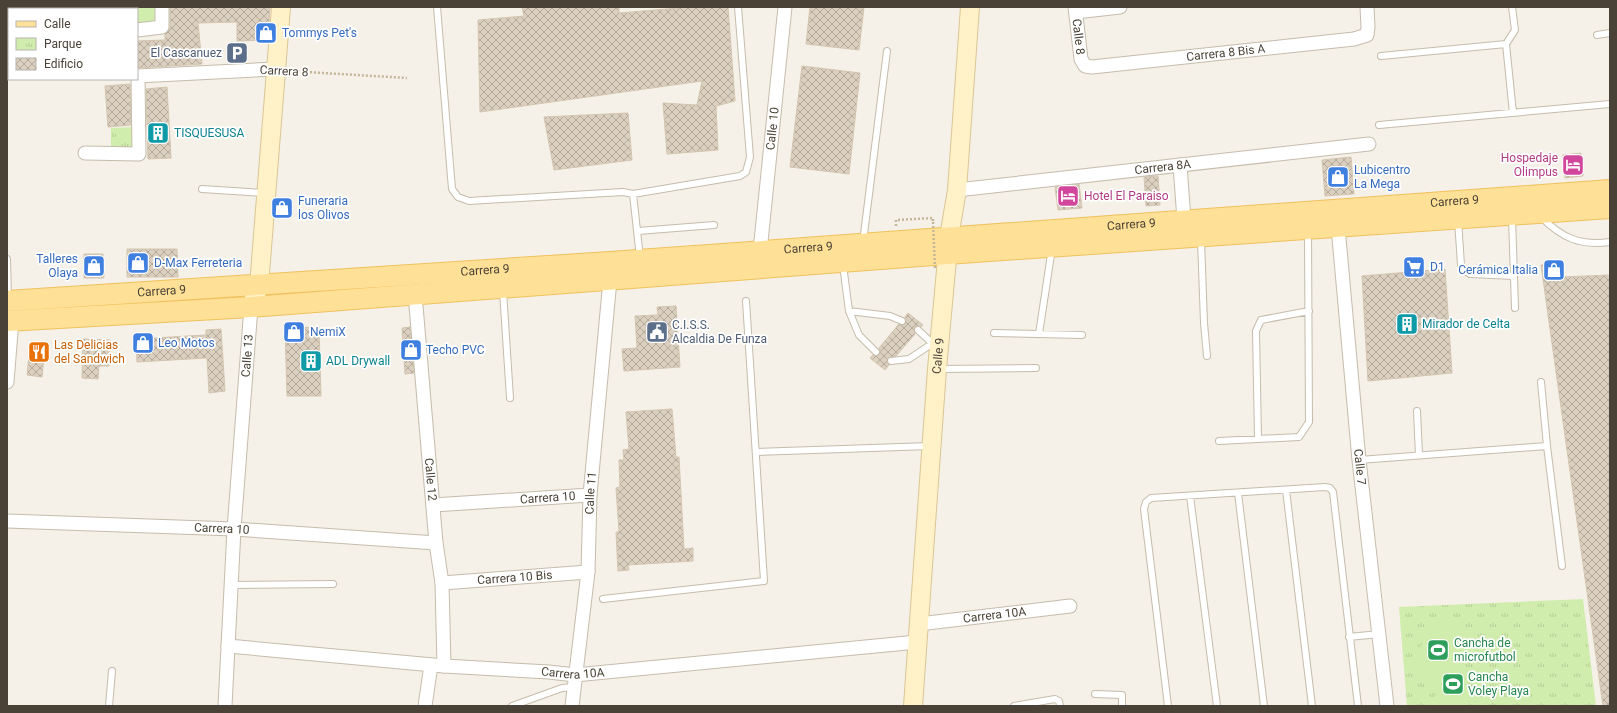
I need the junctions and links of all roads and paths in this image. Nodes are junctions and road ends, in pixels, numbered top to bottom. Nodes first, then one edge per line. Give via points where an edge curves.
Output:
1 (162, 7) edge
2 (281, 7) edge
3 (437, 7) edge
4 (738, 7) edge
5 (785, 7) edge
6 (970, 7) edge
7 (1120, 7) edge
8 (1366, 7) edge
9 (1512, 7) edge
10 (1076, 10) edge
11 (138, 30) edge
12 (1610, 33) edge
13 (1597, 35) dead end
14 (1506, 44) junction
15 (887, 51) dead end
16 (1381, 56) dead end
17 (1085, 66) joint
18 (276, 69) junction
19 (138, 76) edge
20 (407, 78) dead end
21 (1610, 104) edge
22 (1513, 113) junction
23 (1378, 125) dead end
24 (1369, 144) dead end
25 (84, 153) dead end
26 (1180, 165) junction
27 (202, 189) dead end
28 (957, 190) junction
29 (1610, 190) edge
30 (266, 193) junction
31 (633, 194) junction
32 (1610, 208) edge
33 (1535, 212) junction
34 (1512, 214) junction
35 (1458, 218) junction
36 (1184, 220) junction
37 (933, 222) dead end
38 (714, 225) dead end
39 (1338, 227) junction
40 (1307, 230) junction
41 (638, 231) junction
42 (1200, 237) junction
43 (1610, 242) edge
44 (863, 243) junction
45 (1052, 247) junction
46 (760, 251) junction
47 (944, 253) junction
48 (7, 259) edge
49 (640, 260) junction
50 (842, 262) junction
51 (1514, 276) junction
52 (610, 280) junction
53 (259, 286) junction
54 (502, 288) junction
55 (415, 294) junction
56 (8, 301) edge
57 (746, 301) dead end
58 (251, 307) junction
59 (1515, 308) dead end
60 (849, 311) junction
61 (1309, 311) junction
62 (10, 320) edge
63 (902, 321) dead end
64 (918, 330) dead end
65 (994, 333) dead end
66 (1039, 334) junction
67 (1082, 335) dead end
68 (936, 341) junction
69 (876, 352) dead end
70 (1208, 356) dead end
71 (891, 361) dead end
72 (1036, 368) dead end
73 (937, 369) junction
74 (7, 382) edge
75 (1541, 382) dead end
76 (510, 398) dead end
77 (1417, 411) dead end
78 (1258, 439) junction
79 (1219, 441) dead end
80 (930, 446) junction
81 (1547, 446) junction
82 (756, 452) junction
83 (1419, 455) junction
84 (1359, 460) junction
85 (1286, 490) junction
86 (1238, 493) junction
87 (590, 495) junction
88 (1190, 496) junction
89 (433, 505) junction
90 (7, 521) edge
91 (234, 530) junction
92 (436, 543) junction
93 (1562, 566) dead end
94 (588, 572) junction
95 (442, 583) junction
96 (333, 584) dead end
97 (231, 585) junction
98 (603, 599) dead end
99 (1070, 606) dead end
100 (918, 633) junction
101 (1380, 634) junction
102 (1349, 637) junction
103 (228, 646) junction
104 (438, 665) junction
105 (112, 671) dead end
106 (575, 681) junction
107 (1095, 694) dead end
108 (109, 706) edge
109 (226, 706) edge
110 (425, 706) edge
111 (512, 706) edge
112 (572, 706) edge
113 (913, 706) edge
114 (1014, 706) edge
115 (1060, 706) edge
116 (1122, 706) edge
117 (1168, 706) edge
118 (1217, 706) edge
119 (1264, 706) edge
120 (1312, 706) edge
121 (1358, 706) edge
122 (1387, 706) edge

1 - 11 street via 162,27
2 - 18 main road, Calle 13
3 - 31 lane via 452,189 458,197 469,201 622,192
4 - 31 lane via 750,157 746,172 740,176
5 - 46 street, Calle 10
6 - 28 main road, Calle 9
7 - 10 street
8 - 17 street, Carrera 8 Bis A via 1367,35
9 - 14 lane via 1515,30
10 - 17 street, Calle 8 via 1081,59
12 - 13 lane
14 - 16 lane
14 - 22 lane
15 - 44 lane
18 - 19 street, Carrera 8
18 - 20 path, Carrera 8
18 - 30 main road, Calle 13
19 - 25 street via 139,154
21 - 22 lane
22 - 23 lane
24 - 26 street, Carrera 8A
26 - 28 street, Carrera 8A
26 - 36 street
27 - 30 lane
28 - 47 main road, Calle 9
29 - 36 main road, Carrera 9
30 - 53 main road, Calle 13
31 - 41 lane
32 - 33 main road, Carrera 9
33 - 34 main road, Carrera 9
33 - 43 lane via 1566,238 1599,244
34 - 35 main road, Carrera 9
34 - 51 lane
35 - 39 main road, Carrera 9
35 - 51 lane via 1461,265 1465,271 1470,274
36 - 47 main road, Carrera 9
37 - 47 path, bridge
38 - 41 lane
39 - 40 main road, Carrera 9
39 - 84 street, Calle 7
40 - 42 main road, Carrera 9
40 - 61 lane
41 - 49 lane
42 - 45 main road, Carrera 9
42 - 70 lane
44 - 46 main road, Carrera 9
44 - 47 main road, Carrera 9
45 - 47 main road, Carrera 9
45 - 66 lane
46 - 49 main road, Carrera 9
47 - 50 main road, Carrera 9
47 - 68 main road, Calle 9
48 - 56 lane
49 - 53 main road, Carrera 9
50 - 52 main road, Carrera 9
50 - 60 lane
51 - 59 lane
52 - 54 main road, Carrera 9
52 - 87 street, Calle 11
53 - 56 main road, Carrera 9
53 - 58 main road, Calle 13
54 - 55 main road, Carrera 9
54 - 76 lane
55 - 58 main road, Carrera 9
55 - 89 street, Calle 12
57 - 82 lane
58 - 62 main road, Carrera 9
58 - 91 street, Calle 13
60 - 63 lane via 890,316
60 - 69 lane via 858,335
61 - 78 lane via 1261,320 1257,324
61 - 78 lane via 1309,422 1299,437
62 - 74 street
64 - 68 lane
65 - 66 lane
66 - 67 lane
68 - 71 lane via 909,359
68 - 73 main road, Calle 9
72 - 73 lane
73 - 80 main road, Calle 9
75 - 81 lane
77 - 83 lane
78 - 79 lane
80 - 82 lane
80 - 100 main road, Calle 9
81 - 83 lane
81 - 93 lane
82 - 98 lane via 764,581
83 - 84 lane
84 - 101 street, Calle 7
85 - 86 lane
85 - 102 lane via 1325,487 1333,492
85 - 120 lane
86 - 88 lane
86 - 119 lane
87 - 89 street, Carrera 10
87 - 94 street, Calle 11
88 - 117 lane via 1150,498 1144,509
88 - 118 lane
89 - 92 street, Calle 12
90 - 91 street, Carrera 10
91 - 92 street, Carrera 10
91 - 97 street, Calle 13
92 - 95 street, Calle 12
94 - 95 street, Carrera 10 Bis
94 - 106 street, Calle 11
95 - 104 street, Calle 12
96 - 97 lane
97 - 103 street, Calle 13
99 - 100 street, Carrera 10A
100 - 106 street, Carrera 10A
100 - 113 main road, Calle 9
101 - 102 lane
101 - 122 street, Calle 7
102 - 121 lane
103 - 104 street, Carrera 10A
103 - 109 street, Calle 13
104 - 106 street, Carrera 10A via 550,672
104 - 110 street, Calle 12
105 - 108 lane
106 - 111 lane
106 - 112 street, Calle 11
107 - 116 lane via 1122,695
114 - 115 lane via 1055,699 1059,701

